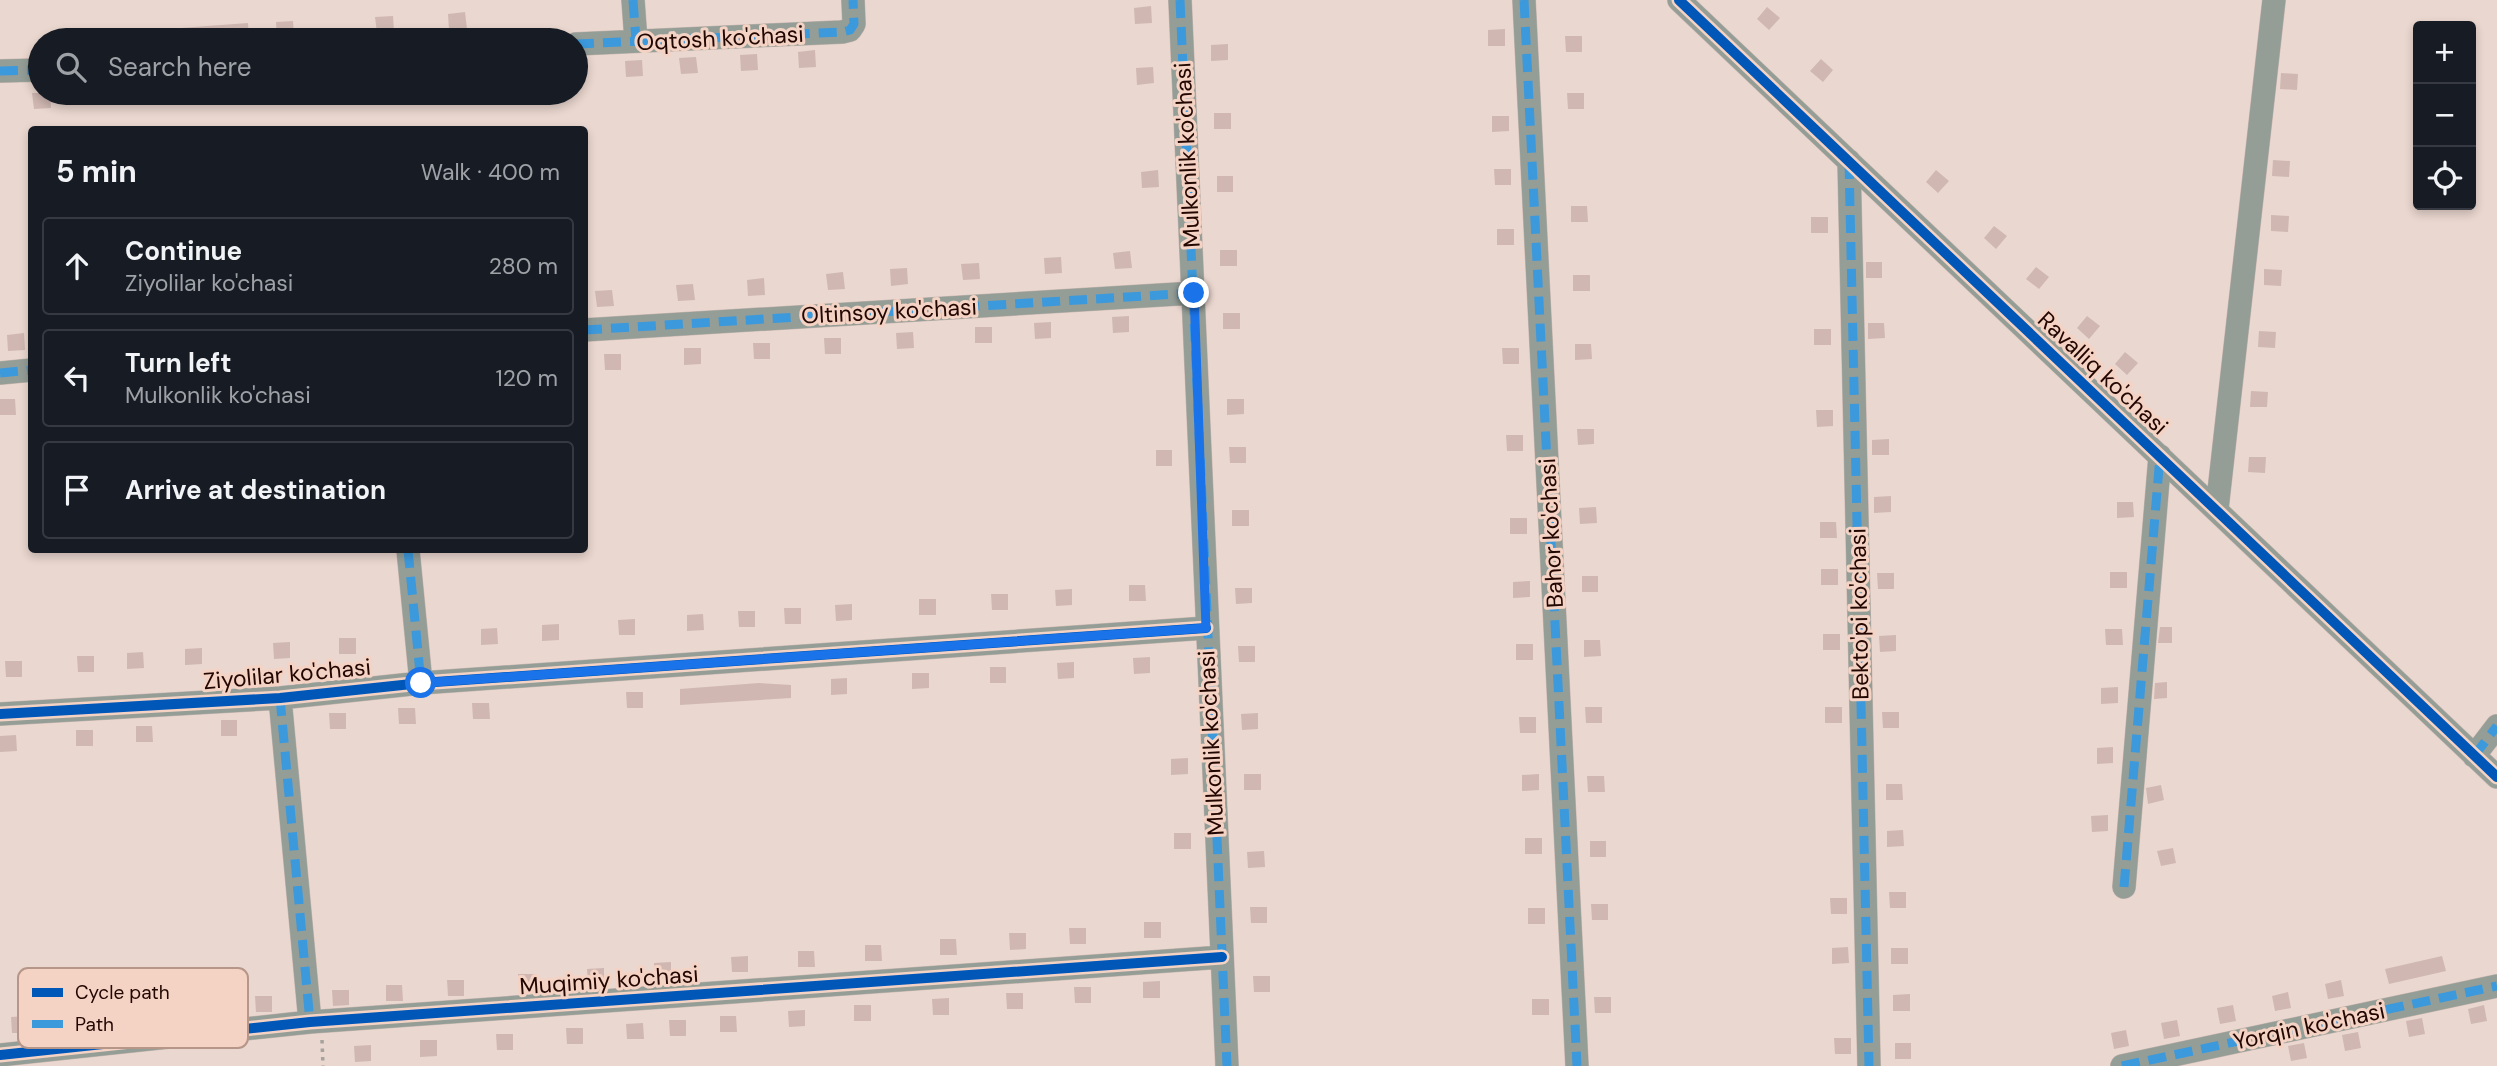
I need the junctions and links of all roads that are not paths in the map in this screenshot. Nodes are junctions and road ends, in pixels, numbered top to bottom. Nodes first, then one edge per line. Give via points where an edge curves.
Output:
1 (633, 0) edge
2 (1180, 0) edge
3 (1524, 0) edge
4 (1679, 0) edge
5 (2274, 0) edge
6 (854, 9) edge
7 (636, 41) junction
8 (588, 43) edge
9 (28, 70) edge
10 (0, 71) edge
11 (1849, 161) junction
12 (1194, 293) junction
13 (588, 330) edge
14 (28, 370) edge
15 (0, 373) edge
16 (2160, 456) junction
17 (2217, 509) junction
18 (408, 553) edge
19 (1206, 628) junction
20 (421, 683) junction
21 (280, 698) junction
22 (0, 714) edge
23 (2497, 726) edge
24 (2474, 756) junction
25 (2497, 777) edge
26 (2124, 887) dead end
27 (1222, 957) junction
28 (2497, 986) edge
29 (316, 1022) junction
30 (248, 1029) edge
31 (67, 1048) edge
32 (0, 1055) edge
33 (1227, 1066) edge
34 (1577, 1066) edge
35 (1869, 1066) edge
36 (2122, 1066) edge

1 - 7 street
2 - 12 street, Mulkonlik ko'chasi
3 - 34 street, Bahor ko'chasi
4 - 11 street, Ravalliq ko'chasi
5 - 17 street
6 - 7 street, Oqtosh ko'chasi via 850,30 842,32
7 - 8 street, Oqtosh ko'chasi
9 - 10 street
11 - 16 street, Ravalliq ko'chasi
11 - 35 street, Bekto'pi ko'chasi
12 - 13 street, Oltinsoy ko'chasi
12 - 19 street, Mulkonlik ko'chasi
14 - 15 street
16 - 17 street, Ravalliq ko'chasi
16 - 26 street
17 - 24 street, Ravalliq ko'chasi
18 - 20 street
19 - 20 street, Ziyolilar ko'chasi
19 - 27 street, Mulkonlik ko'chasi
20 - 21 street, Ziyolilar ko'chasi
21 - 22 street, Ziyolilar ko'chasi
21 - 29 street
23 - 24 street
24 - 25 street, Ravalliq ko'chasi
27 - 29 street, Muqimiy ko'chasi
27 - 33 street, Mulkonlik ko'chasi
28 - 36 street, Yorqin ko'chasi
29 - 30 street, Muqimiy ko'chasi
31 - 32 street, Muqimiy ko'chasi

